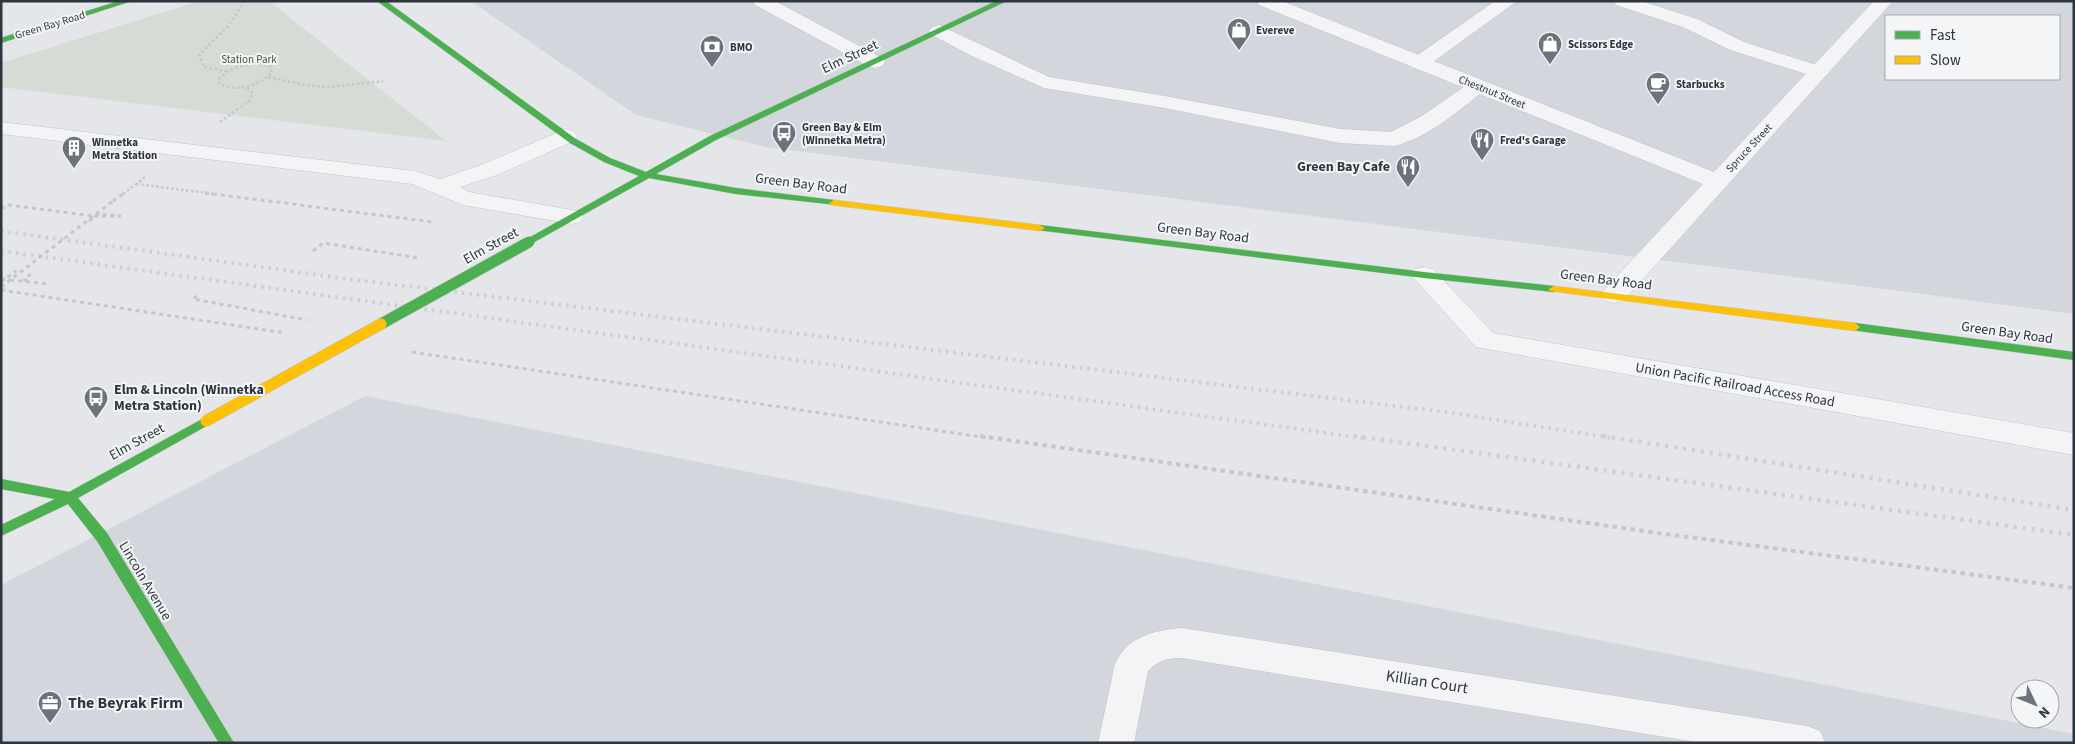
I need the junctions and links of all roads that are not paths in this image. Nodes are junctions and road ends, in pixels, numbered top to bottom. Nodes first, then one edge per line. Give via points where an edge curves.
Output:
1 (128, 1) edge
2 (381, 1) edge
3 (761, 1) edge
4 (1003, 1) edge
5 (1265, 1) edge
6 (1508, 1) edge
7 (1622, 1) edge
8 (1884, 1) edge
9 (939, 31) junction
10 (1, 41) edge
11 (875, 62) junction
12 (1419, 63) junction
13 (1819, 72) junction
14 (1478, 86) junction
15 (1, 128) edge
16 (566, 136) junction
17 (646, 175) junction
18 (1718, 182) junction
19 (440, 186) junction
20 (572, 217) junction
21 (1424, 274) junction
22 (1614, 295) junction
23 (2074, 356) edge
24 (2074, 444) edge
25 (1, 484) edge
26 (70, 497) junction
27 (1, 531) edge
28 (227, 743) edge
29 (1116, 743) edge
30 (1807, 743) edge

1 - 10 main road, Green Bay Road
2 - 16 main road, Green Bay Road
3 - 11 street
4 - 9 main road, Elm Street
5 - 12 street, Chestnut Street
6 - 12 street
7 - 13 street via 1690,23 1737,46
8 - 13 street, Spruce Street
9 - 11 main road, Elm Street
9 - 14 street via 1044,82 1340,136 1395,139 1430,121
11 - 17 main road, Elm Street via 713,138
12 - 14 street, Chestnut Street
13 - 18 street, Spruce Street
14 - 18 street, Chestnut Street
15 - 19 street via 415,178
16 - 17 main road, Green Bay Road via 607,160
16 - 19 street via 490,170
17 - 20 main road, Elm Street
17 - 21 main road, Green Bay Road via 736,191
18 - 22 street, Spruce Street
19 - 20 street via 463,198
20 - 26 main road, Elm Street, bridge
21 - 22 main road, Green Bay Road
21 - 24 street, Union Pacific Railroad Access Road via 1485,341
22 - 23 main road, Green Bay Road
25 - 26 main road
26 - 27 main road, Elm Street
26 - 28 main road, Lincoln Avenue via 102,537
29 - 30 street, Killian Court via 1132,664 1144,652 1161,644 1182,643

